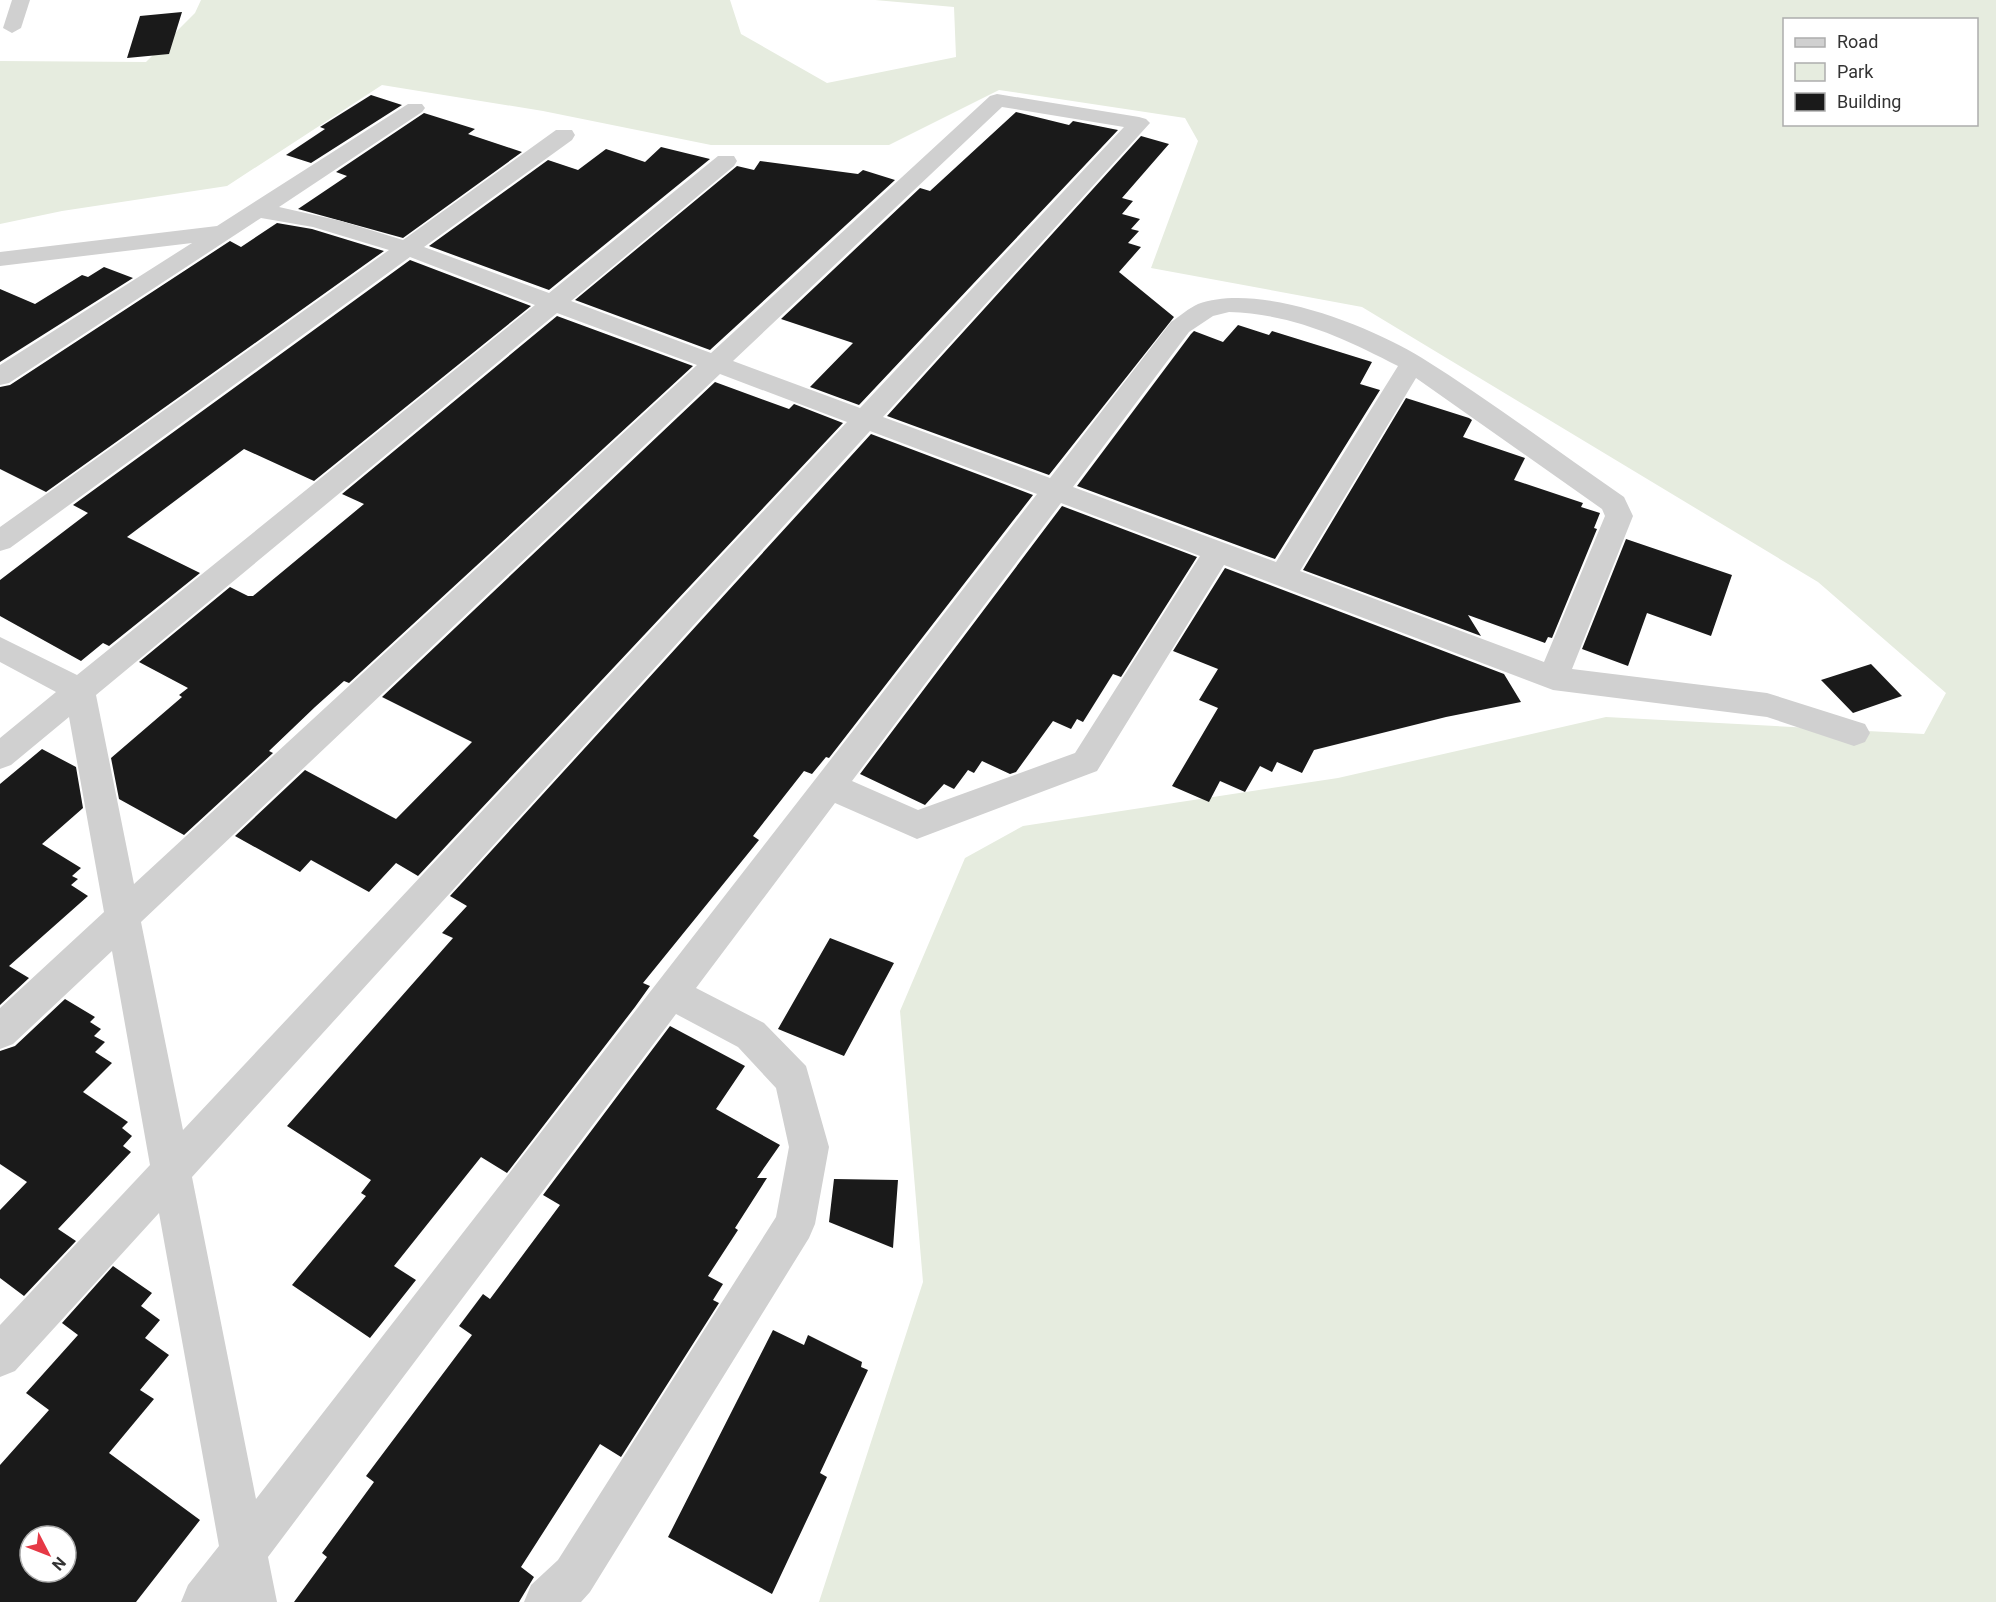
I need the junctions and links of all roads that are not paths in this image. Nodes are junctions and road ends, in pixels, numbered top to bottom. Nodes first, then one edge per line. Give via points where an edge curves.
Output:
1 (21, 0) edge
2 (12, 28) dead end
3 (415, 108) dead end
4 (564, 135) dead end
5 (726, 161) dead end
6 (257, 211) junction
7 (224, 232) junction
8 (406, 248) junction
9 (0, 259) edge
10 (554, 303) junction
11 (1412, 363) junction
12 (717, 364) junction
13 (0, 377) edge
14 (866, 420) junction
15 (1054, 489) junction
16 (0, 541) edge
17 (1218, 551) junction
18 (1283, 575) junction
19 (0, 648) edge
20 (1553, 678) junction
21 (80, 691) junction
22 (1854, 733) dead end
23 (0, 756) edge
24 (831, 786) junction
25 (124, 916) junction
26 (672, 994) junction
27 (0, 1032) edge
28 (172, 1171) junction
29 (0, 1356) edge
30 (245, 1550) junction
31 (205, 1602) edge
32 (253, 1602) edge
33 (548, 1602) edge

1 - 2 lane
3 - 6 street
4 - 8 street
5 - 10 street
6 - 7 street
6 - 8 street via 328,222
7 - 9 street
7 - 13 street
8 - 10 street
8 - 16 street
10 - 12 street
10 - 21 street
11 - 15 street via 1315,319 1263,306 1229,305 1205,310 1180,327
11 - 18 street
11 - 20 street via 1614,504 1619,516
12 - 14 street
12 - 14 street via 997,100 1139,123
12 - 25 street
14 - 15 street
14 - 28 street
15 - 17 street
15 - 24 street
17 - 18 street
17 - 24 street via 1086,762 917,825
18 - 20 street
19 - 21 street
20 - 22 street via 1767,705
21 - 23 street
21 - 25 street
24 - 26 street
25 - 27 street
25 - 28 street
26 - 30 street
26 - 33 street via 751,1035 793,1079 809,1147 795,1224 574,1576
28 - 29 street
28 - 30 street
30 - 31 street
30 - 32 street

